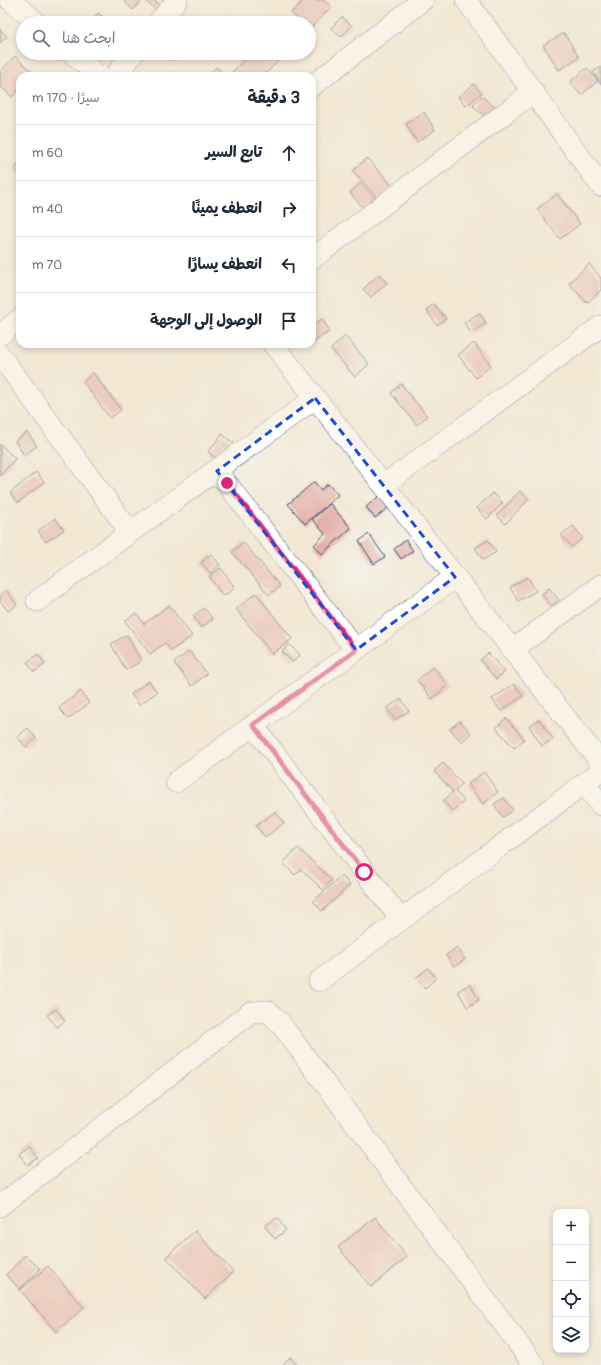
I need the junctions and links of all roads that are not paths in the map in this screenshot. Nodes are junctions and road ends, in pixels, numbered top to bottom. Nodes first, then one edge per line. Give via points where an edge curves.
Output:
1 (10, 0) edge
2 (177, 0) edge
3 (423, 0) edge
4 (466, 0) edge
5 (29, 16) edge
6 (164, 16) edge
7 (80, 60) edge
8 (128, 60) edge
9 (94, 72) edge
10 (118, 72) edge
11 (316, 83) edge
12 (533, 92) junction
13 (599, 180) edge
14 (316, 256) edge
15 (16, 322) edge
16 (601, 326) edge
17 (0, 335) edge
18 (276, 348) edge
19 (0, 355) edge
20 (315, 398) junction
21 (217, 471) junction
22 (384, 485) junction
23 (130, 532) junction
24 (455, 577) junction
25 (601, 585) edge
26 (37, 601) dead end
27 (356, 650) junction
28 (512, 650) junction
29 (253, 725) junction
30 (601, 763) edge
31 (601, 771) edge
32 (176, 782) dead end
33 (584, 784) junction
34 (601, 805) edge
35 (401, 920) junction
36 (319, 981) dead end
37 (0, 1206) edge
38 (534, 1365) edge

1 - 5 street
2 - 6 street
3 - 11 street
4 - 12 street
7 - 9 street
8 - 10 street
12 - 13 street
12 - 14 street
15 - 17 street
16 - 22 street
18 - 20 street
19 - 23 street
20 - 21 street
20 - 22 street
21 - 23 street
21 - 27 street
22 - 24 street
23 - 26 street
24 - 27 street
24 - 28 street
25 - 28 street
27 - 29 street
28 - 30 street
29 - 32 street
29 - 35 street
31 - 33 street
33 - 34 street
33 - 35 street
35 - 36 street
37 - 38 street via 251,1012 268,1011 280,1023

